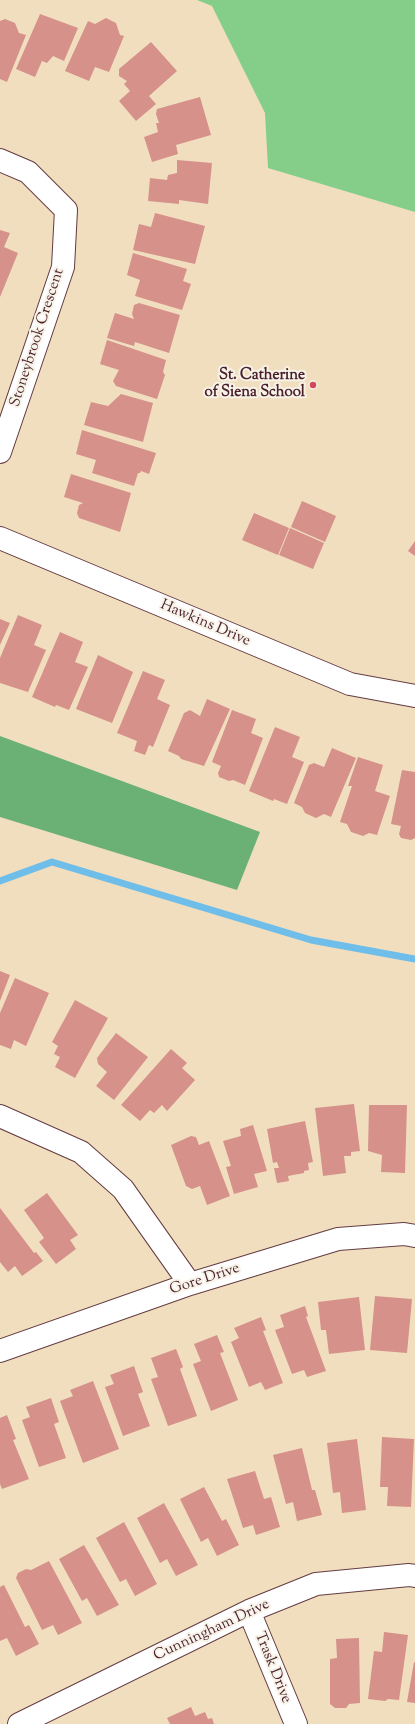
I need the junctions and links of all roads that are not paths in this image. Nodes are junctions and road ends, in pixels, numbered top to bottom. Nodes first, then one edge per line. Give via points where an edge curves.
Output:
1 (0, 160) edge
2 (0, 452) edge
3 (0, 538) edge
4 (415, 696) edge
5 (0, 1116) edge
6 (415, 1236) edge
7 (190, 1284) junction
8 (0, 1351) edge
9 (415, 1576) edge
10 (249, 1611) junction
11 (19, 1724) edge
12 (296, 1724) edge

1 - 2 street, Stoneybrook Crescent via 28,172 66,210 63,267
3 - 4 street, Hawkins Drive via 350,684
5 - 7 street via 81,1152 123,1189
6 - 7 street, Gore Drive via 404,1234 338,1239
7 - 8 street, Gore Drive
9 - 10 street, Cunningham Drive via 316,1584
10 - 11 street, Cunningham Drive
10 - 12 street, Trask Drive

